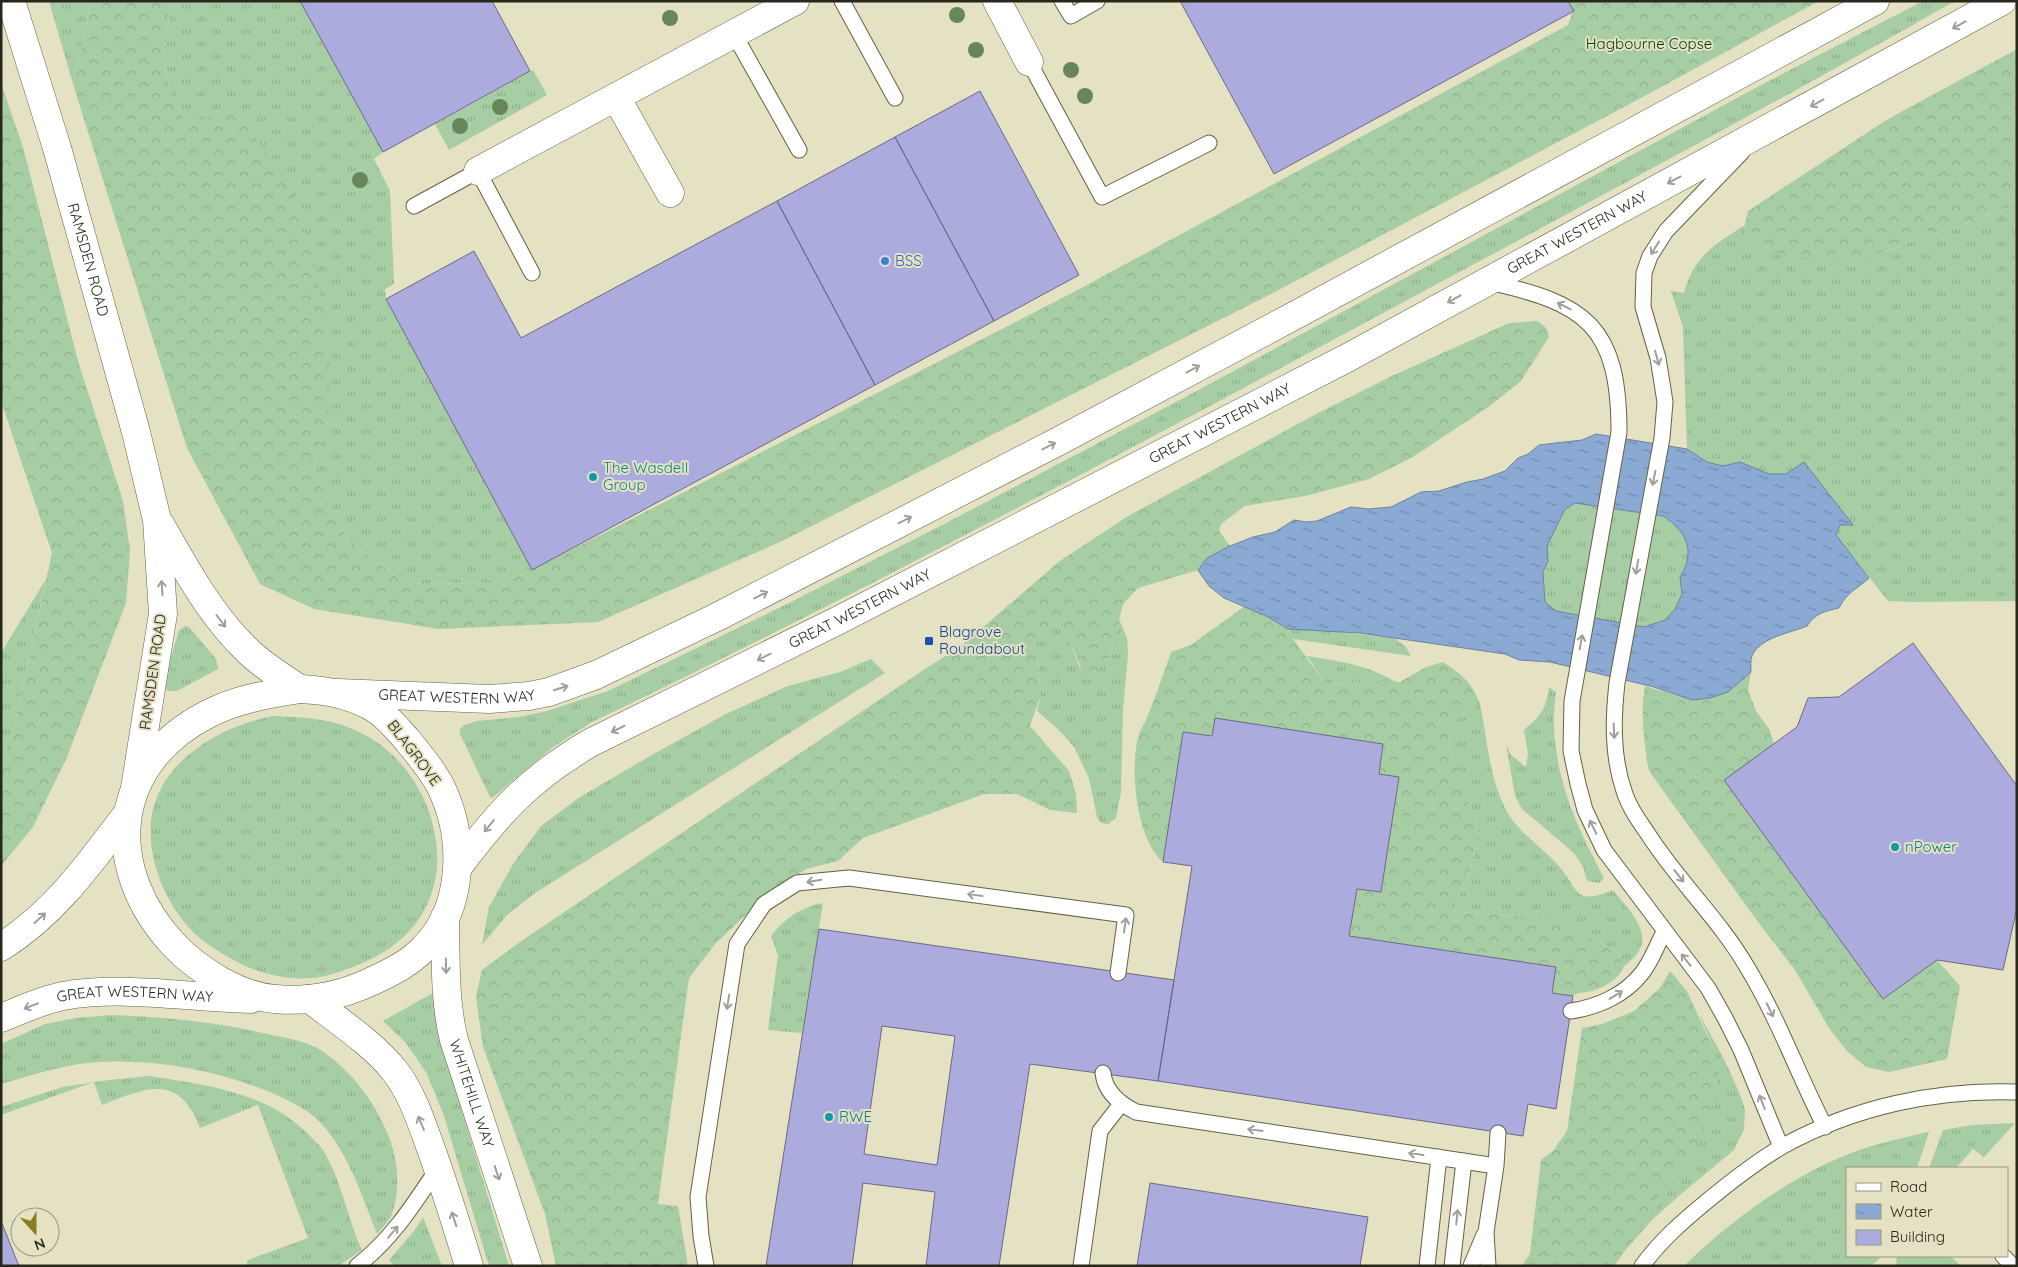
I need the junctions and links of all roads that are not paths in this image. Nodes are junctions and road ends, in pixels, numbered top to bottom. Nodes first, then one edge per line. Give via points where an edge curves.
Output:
1 (10, 1) edge
2 (795, 1) edge
3 (842, 1) edge
4 (997, 1) edge
5 (1062, 1) edge
6 (1097, 1) edge
7 (1875, 1) edge
8 (2002, 1) edge
9 (734, 34) junction
10 (1029, 62) joint
11 (616, 97) junction
12 (895, 98) dead end
13 (1758, 135) junction
14 (1208, 143) dead end
15 (799, 150) dead end
16 (478, 170) junction
17 (670, 193) dead end
18 (414, 206) dead end
19 (532, 272) dead end
20 (1486, 281) junction
21 (158, 520) junction
22 (300, 689) junction
23 (338, 693) junction
24 (131, 803) junction
25 (458, 867) junction
26 (445, 917) junction
27 (1664, 932) junction
28 (1, 947) edge
29 (1118, 973) dead end
30 (270, 999) junction
31 (310, 999) junction
32 (1571, 1011) dead end
33 (1, 1018) edge
34 (1103, 1073) dead end
35 (2017, 1092) edge
36 (1121, 1104) junction
37 (1825, 1127) junction
38 (1498, 1132) dead end
39 (1781, 1147) junction
40 (1439, 1157) junction
41 (1464, 1161) junction
42 (1489, 1165) junction
43 (438, 1168) junction
44 (1486, 1232) junction
45 (357, 1266) edge
46 (469, 1266) edge
47 (528, 1266) edge
48 (706, 1266) edge
49 (1082, 1266) edge
50 (1427, 1266) edge
51 (1452, 1266) edge
52 (1471, 1266) edge
53 (1488, 1266) edge
54 (1642, 1266) edge

1 - 21 main road, RAMSDEN ROAD via 57,148
2 - 9 main road
3 - 12 lane
4 - 10 main road
5 - 6 lane via 1071,16
23 -> 7 main road, GREAT WESTERN WAY via 488,699 520,697 549,692 596,675 717,618 1057,442
8 -> 13 main road, GREAT WESTERN WAY
9 - 11 main road
9 - 15 lane
10 - 14 lane via 1102,198
11 - 16 main road
11 - 17 main road
13 -> 20 main road, GREAT WESTERN WAY
13 -> 37 lane via 1666,231 1650,256 1644,273 1643,307 1658,358 1665,402 1662,438 1618,683 1613,719 1614,742 1624,791 1635,814 1656,847 1747,966
16 - 18 lane
16 - 19 lane
20 -> 25 main road, GREAT WESTERN WAY via 1340,361 848,616 590,743 524,789 488,826
27 -> 20 lane via 1604,850 1585,810 1571,751 1572,701 1619,432 1616,378 1609,356 1594,329 1573,310 1552,300
21 -> 22 main road, RAMSDEN ROAD via 197,587 236,639 269,668
24 -> 21 main road, RAMSDEN ROAD via 163,614
22 - 23 main road, BLAGROVE
22 - 24 main road, BLAGROVE via 223,707 183,730 145,770
23 - 25 main road, BLAGROVE via 365,703 387,718 429,769 440,785 452,819
28 -> 24 main road via 20,935 62,897
24 - 30 main road, BLAGROVE via 125,841 131,872 144,905 161,930 204,970
25 - 26 main road, BLAGROVE
26 - 31 main road, BLAGROVE via 423,949 394,970 345,992
26 -> 47 main road, WHITEHILL WAY via 449,1019
32 -> 27 lane via 1594,1006 1628,987 1643,973
39 -> 27 lane via 1725,1018 1708,988
29 -> 48 lane via 1126,915 848,878 797,883 764,904 737,944 698,1197
30 - 31 main road, BLAGROVE
30 -> 33 main road, GREAT WESTERN WAY via 102,991 52,999
43 -> 31 main road via 422,1123 395,1071 359,1037
34 - 36 lane via 1110,1093
35 - 37 lane via 1991,1091 1904,1101
40 -> 36 lane via 1136,1112
36 - 49 lane via 1100,1132
37 - 39 lane
38 - 42 lane
39 - 54 lane via 1673,1229
40 - 41 lane
40 - 50 lane
41 - 42 lane
51 -> 41 lane
42 - 44 lane
45 -> 43 lane via 394,1232
46 -> 43 main road
44 - 52 lane
44 - 53 lane

